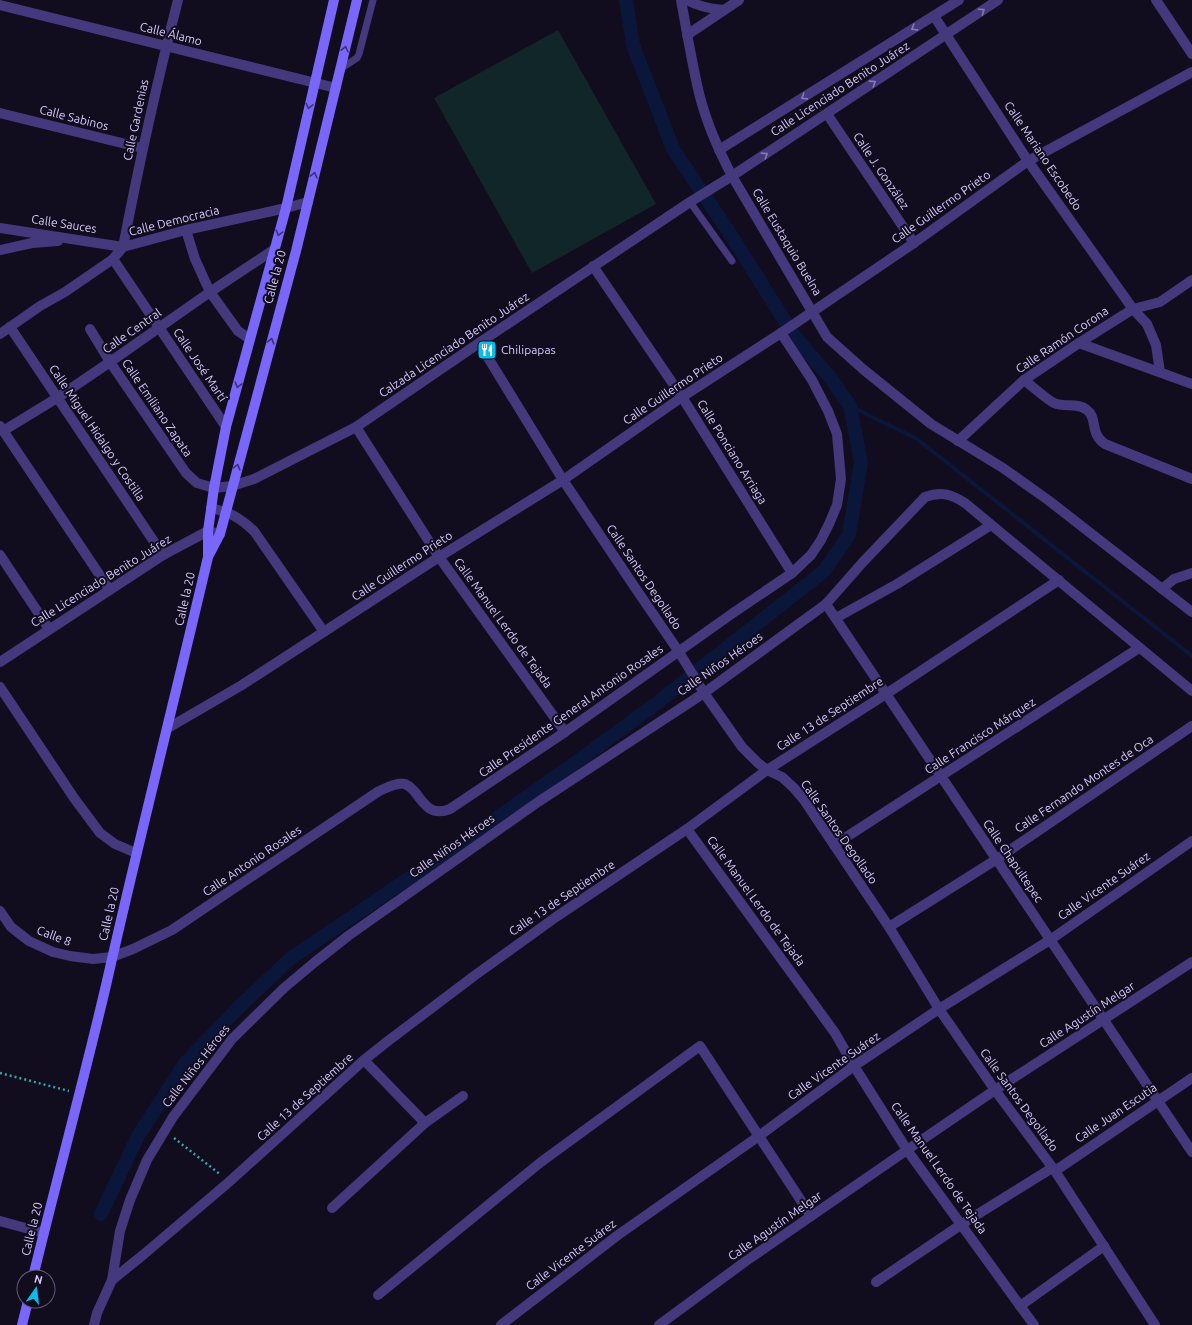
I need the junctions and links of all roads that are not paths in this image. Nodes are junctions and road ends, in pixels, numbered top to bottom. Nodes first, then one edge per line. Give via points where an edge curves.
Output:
1 (178, 0) edge
2 (334, 0) edge
3 (357, 0) edge
4 (374, 0) edge
5 (681, 0) edge
6 (688, 0) edge
7 (739, 0) edge
8 (959, 0) edge
9 (998, 0) edge
10 (1156, 0) edge
11 (0, 5) edge
12 (724, 10) junction
13 (934, 16) junction
14 (947, 34) junction
15 (687, 35) junction
16 (166, 46) junction
17 (1192, 54) edge
18 (340, 69) junction
19 (1192, 72) edge
20 (314, 82) junction
21 (336, 88) junction
22 (0, 113) edge
23 (827, 114) junction
24 (142, 148) junction
25 (719, 150) junction
26 (1028, 161) junction
27 (728, 179) junction
28 (693, 200) junction
29 (308, 202) junction
30 (286, 208) junction
31 (0, 228) edge
32 (186, 230) junction
33 (72, 239) junction
34 (914, 243) junction
35 (123, 247) junction
36 (275, 249) junction
37 (0, 250) edge
38 (113, 259) junction
39 (732, 261) dead end
40 (593, 266) junction
41 (1192, 280) edge
42 (210, 292) junction
43 (1133, 309) junction
44 (810, 313) junction
45 (10, 326) junction
46 (159, 328) junction
47 (90, 329) dead end
48 (783, 332) junction
49 (0, 334) edge
50 (250, 339) junction
51 (1079, 343) junction
52 (479, 344) junction
53 (110, 362) junction
54 (1160, 372) junction
55 (1024, 380) junction
56 (1192, 384) edge
57 (682, 397) junction
58 (57, 398) junction
59 (226, 427) junction
60 (356, 428) junction
61 (2, 429) edge
62 (958, 441) junction
63 (1192, 479) edge
64 (563, 480) junction
65 (232, 486) junction
66 (214, 488) junction
67 (211, 508) junction
68 (226, 512) junction
69 (991, 525) junction
70 (208, 531) junction
71 (220, 534) junction
72 (0, 555) edge
73 (163, 555) junction
74 (208, 557) junction
75 (439, 557) junction
76 (792, 573) junction
77 (1192, 573) edge
78 (1059, 580) junction
79 (109, 589) junction
80 (1162, 589) junction
81 (826, 604) junction
82 (1192, 612) edge
83 (836, 618) junction
84 (49, 629) junction
85 (324, 632) junction
86 (1139, 648) junction
87 (681, 655) junction
88 (0, 662) edge
89 (0, 688) edge
90 (701, 688) junction
91 (1192, 691) edge
92 (886, 694) junction
93 (1192, 726) edge
94 (168, 728) junction
95 (565, 732) junction
96 (767, 770) junction
97 (941, 777) junction
98 (405, 784) joint
99 (687, 829) junction
100 (1192, 841) edge
101 (834, 845) junction
102 (136, 853) junction
103 (996, 860) junction
104 (0, 911) edge
105 (889, 927) junction
106 (1050, 940) junction
107 (112, 957) junction
108 (1192, 962) edge
109 (939, 1009) junction
110 (1103, 1020) junction
111 (364, 1060) junction
112 (854, 1066) junction
113 (1192, 1078) edge
114 (995, 1090) junction
115 (463, 1096) dead end
116 (1157, 1100) junction
117 (425, 1123) junction
118 (759, 1136) junction
119 (907, 1150) junction
120 (1192, 1152) edge
121 (1053, 1169) junction
122 (332, 1208) dead end
123 (811, 1216) junction
124 (0, 1221) edge
125 (962, 1224) junction
126 (44, 1233) junction
127 (1104, 1246) junction
128 (36, 1269) edge
129 (112, 1280) junction
130 (876, 1282) dead end
131 (378, 1295) dead end
132 (1020, 1306) junction
133 (26, 1309) edge
134 (22, 1325) edge
135 (94, 1325) edge
136 (501, 1325) edge
137 (659, 1325) edge
138 (1034, 1325) edge
139 (1155, 1325) edge

1 - 16 street, Calle Gardenias
2 - 20 street, Calle la 20
18 -> 3 street, Calle la 20
4 - 18 lane via 359,54
5 - 15 street, Calle Eustaquio Buelna
6 - 12 street via 700,6
7 - 12 street
8 - 13 street, Calle Licenciado Benito Juárez
14 -> 9 street, Calle Licenciado Benito Juárez
10 - 17 street
11 - 16 street, Calle Álamo
12 - 15 street
13 - 14 street, Calle Mariano Escobedo
13 -> 25 street, Calle Licenciado Benito Juárez
23 -> 14 street, Calle Licenciado Benito Juárez
14 - 26 street, Calle Mariano Escobedo
15 - 25 street, Calle Eustaquio Buelna via 700,97
16 - 20 street, Calle Álamo
16 - 24 street, Calle Gardenias
18 - 21 street, Calle la 20
19 - 26 street, Calle Guillermo Prieto
20 - 21 street, Calle Álamo
20 -> 30 street, Calle la 20
29 -> 21 street, Calle la 20
22 - 24 street, Calle Sabinos
27 -> 23 street, Calle Licenciado Benito Juárez
23 - 34 street, Calle J. González
24 - 35 street, Calle Gardenias
25 - 27 street, Calle Eustaquio Buelna
26 - 34 street, Calle Guillermo Prieto
26 - 43 street, Calle Mariano Escobedo
27 - 28 street, Calle Licenciado Benito Juárez
27 - 44 street, Calle Eustaquio Buelna
28 - 39 lane
28 - 40 street, Calzada Licenciado Benito Juárez
29 - 30 street, Calle Democracia
65 -> 29 street, Calle la 20
30 - 32 street, Calle Democracia
30 -> 36 street, Calle la 20
31 - 33 street, Calle Sauces
32 - 35 street, Calle Democracia
32 - 42 street via 195,259
33 - 35 street, Calle Sauces
33 - 37 street via 32,243
34 - 44 street, Calle Guillermo Prieto
35 - 38 street, Calle Democracia
36 - 42 street, Calle Central
36 - 50 street, Calle la 20
38 - 45 street, Calle Democracia
38 - 46 street, Calle José Martí
40 - 52 street, Calzada Licenciado Benito Juárez
40 - 57 street, Calle Ponciano Arriaga
41 - 43 street, Calle Ramón Corona via 1160,302
42 - 46 street, Calle Central
42 - 50 street via 238,331
43 - 51 street, Calle Ramón Corona
43 - 54 street, Calle Mariano Escobedo via 1147,324 1156,344
44 - 48 street, Calle Guillermo Prieto
44 - 62 street, Calle Eustaquio Buelna via 827,337 864,370 931,424
45 - 49 street, Calle Democracia
45 - 58 street, Calle Miguel Hidalgo y Costilla
46 - 53 street, Calle Central
46 - 59 street, Calle José Martí
47 - 53 street, Calle Emiliano Zapata
48 - 57 street, Calle Guillermo Prieto
48 - 76 street, Calle Presidente General Antonio Rosales via 828,411 837,434 841,479 836,505 821,540 811,555
50 -> 59 street, Calle la 20
51 - 54 street
51 - 55 street, Calle Ramón Corona
52 - 60 street, Calzada Licenciado Benito Juárez
52 - 64 street, Calle Santos Degollado
53 - 58 street, Calle Central
53 - 66 street, Calle Emiliano Zapata via 186,473 197,483
54 - 56 street
55 - 62 street, Calle Ramón Corona
55 - 63 street via 1054,403 1083,406 1092,417 1097,437 1105,444
57 - 64 street, Calle Guillermo Prieto
57 - 76 street, Calle Ponciano Arriaga
58 - 61 street, Calle Central
58 - 73 street, Calle Miguel Hidalgo y Costilla
59 - 66 street, Calle la 20
60 - 65 street, Calzada Licenciado Benito Juárez via 254,479
60 - 75 street, Calle Manuel Lerdo de Tejada
61 - 79 street
62 - 80 street, Calle Eustaquio Buelna via 1003,468 1048,500
64 - 75 street, Calle Guillermo Prieto
64 - 87 street, Calle Santos Degollado
65 - 66 street, Calzada Licenciado Benito Juárez
65 - 68 street, Calle la 20
66 - 67 street, Calle la 20
67 - 68 street
67 - 70 street, Calle la 20
68 - 71 street, Calle la 20
68 - 85 street via 241,519 254,531
69 - 78 street
69 - 81 street, Calle Niños Héroes via 957,498 935,494 925,497
69 - 83 street via 897,584
70 - 71 street
70 - 73 street, Calle Licenciado Benito Juárez
70 - 74 street, Calle la 20
71 - 74 street, Calle la 20
72 - 84 street
73 - 79 street, Calle Licenciado Benito Juárez
74 - 94 street, Calle la 20
75 - 85 street, Calle Guillermo Prieto
75 - 95 street, Calle Manuel Lerdo de Tejada
76 - 87 street, Calle Presidente General Antonio Rosales
77 - 80 street via 1174,579
78 - 86 street
78 - 92 street, Calle 13 de Septiembre
79 - 84 street, Calle Licenciado Benito Juárez
80 - 82 street, Calle Eustaquio Buelna
81 - 83 street, Calle Chapultepec
81 - 90 street, Calle Niños Héroes
83 - 92 street, Calle Chapultepec
84 - 88 street, Calle Licenciado Benito Juárez
85 - 94 street, Calle Guillermo Prieto via 242,685
86 - 91 street
86 - 97 street, Calle Francisco Márquez
87 - 90 street, Calle Santos Degollado
87 - 95 street, Calle Presidente General Antonio Rosales
89 - 102 street via 100,833 115,844
90 - 96 street, Calle Santos Degollado via 742,747
90 - 129 street, Calle Niños Héroes via 348,936 284,988 232,1039 164,1131 147,1160 120,1231
92 - 96 street, Calle 13 de Septiembre
92 - 97 street, Calle Chapultepec
93 - 103 street, Calle Fernando Montes de Oca
94 - 102 street, Calle la 20
95 - 98 street, Calle Presidente General Antonio Rosales via 450,809 436,812 431,810 411,787
96 - 99 street, Calle 13 de Septiembre
96 - 101 street, Calle Santos Degollado via 782,777 794,788
97 - 101 street, Calle Francisco Márquez
97 - 103 street, Calle Chapultepec
98 - 107 street, Calle Antonio Rosales via 392,785 379,791 172,930
99 - 111 street, Calle 13 de Septiembre via 556,917
99 - 112 street, Calle Manuel Lerdo de Tejada via 835,1033
100 - 106 street, Calle Vicente Suárez
101 - 105 street, Calle Santos Degollado
102 - 107 street, Calle la 20
103 - 105 street, Calle Fernando Montes de Oca
103 - 106 street, Calle Chapultepec
104 - 107 street, Calle 8 via 11,927 53,952 93,959
105 - 109 street, Calle Santos Degollado
106 - 109 street, Calle Vicente Suárez
106 - 110 street, Calle Chapultepec
107 - 126 street, Calle la 20
108 - 110 street, Calle Agustín Melgar
109 - 112 street, Calle Vicente Suárez
109 - 114 street, Calle Santos Degollado
110 - 114 street, Calle Agustín Melgar
110 - 116 street, Calle Chapultepec
111 - 117 street
111 - 129 street, Calle 13 de Septiembre via 229,1182
112 - 118 street, Calle Vicente Suárez
112 - 119 street, Calle Manuel Lerdo de Tejada
113 - 116 street, Calle Juan Escutia
114 - 119 street, Calle Agustín Melgar
114 - 121 street, Calle Santos Degollado
115 - 117 street
116 - 120 street, Calle Chapultepec
116 - 121 street, Calle Juan Escutia
117 - 122 street
118 - 123 street
118 - 131 street via 700,1046 542,1162
118 - 136 street, Calle Vicente Suárez via 618,1235
119 - 123 street, Calle Agustín Melgar
119 - 125 street, Calle Manuel Lerdo de Tejada
121 - 125 street, Calle Juan Escutia
121 - 127 street, Calle Santos Degollado
123 - 137 street, Calle Agustín Melgar
124 - 126 street
125 - 130 street
125 - 132 street, Calle Manuel Lerdo de Tejada
126 - 128 street, Calle la 20
127 - 132 street
127 - 139 street, Calle Santos Degollado
129 - 135 street, Calle Niños Héroes
132 - 138 street, Calle Manuel Lerdo de Tejada
133 - 134 street

